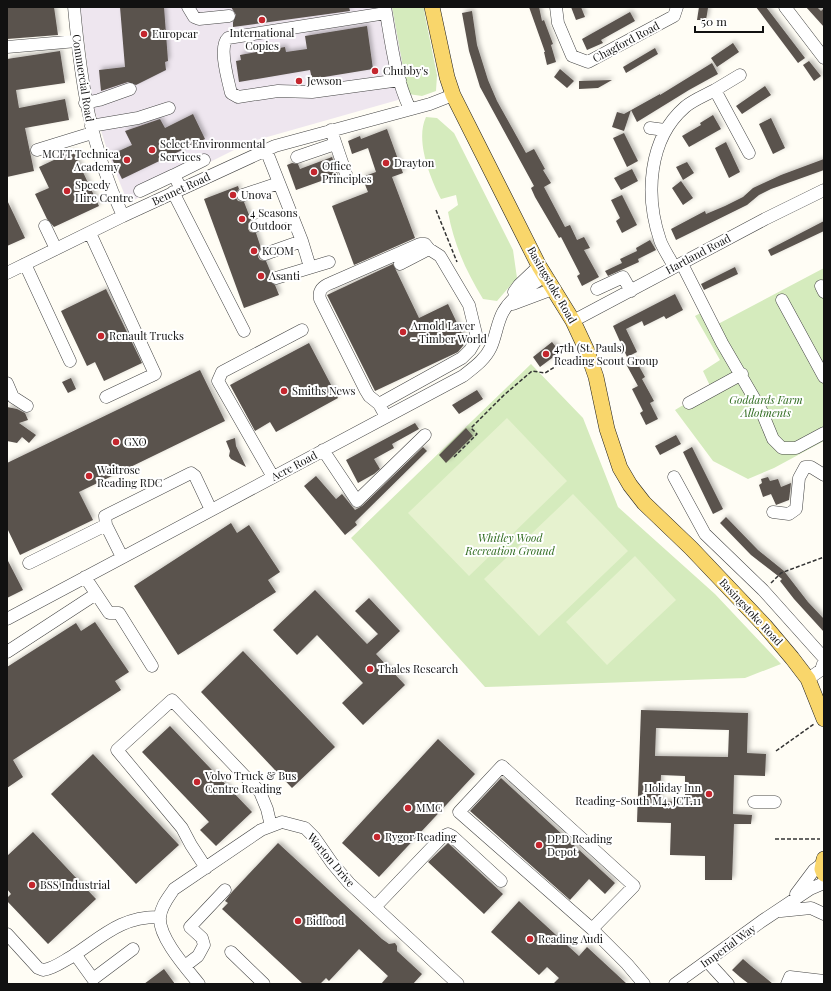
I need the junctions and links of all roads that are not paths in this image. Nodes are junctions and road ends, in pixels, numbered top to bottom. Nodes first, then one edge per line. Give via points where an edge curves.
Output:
1 (74, 7) edge
2 (188, 7) edge
3 (432, 7) edge
4 (556, 7) edge
5 (677, 7) edge
6 (785, 7) edge
7 (386, 10) edge
8 (228, 16) dead end
9 (77, 41) junction
10 (7, 47) edge
11 (824, 58) edge
12 (740, 75) dead end
13 (400, 80) junction
14 (130, 89) dead end
15 (715, 90) junction
16 (453, 95) junction
17 (85, 103) junction
18 (169, 108) dead end
19 (410, 109) junction
20 (650, 128) dead end
21 (92, 129) junction
22 (331, 130) junction
23 (665, 130) junction
24 (335, 144) junction
25 (37, 150) dead end
26 (266, 150) junction
27 (749, 153) dead end
28 (297, 157) dead end
29 (204, 160) dead end
30 (346, 174) dead end
31 (174, 175) junction
32 (279, 184) junction
33 (824, 190) edge
34 (140, 191) dead end
35 (177, 191) junction
36 (243, 195) dead end
37 (291, 214) junction
38 (123, 216) junction
39 (45, 226) dead end
40 (255, 226) dead end
41 (90, 233) junction
42 (302, 242) junction
43 (56, 249) junction
44 (429, 250) junction
45 (265, 254) dead end
46 (330, 262) dead end
47 (25, 264) junction
48 (400, 264) dead end
49 (678, 265) junction
50 (310, 267) junction
51 (542, 271) junction
52 (7, 273) edge
53 (276, 278) dead end
54 (553, 289) junction
55 (597, 290) dead end
56 (632, 290) junction
57 (782, 300) dead end
58 (508, 306) junction
59 (574, 321) junction
60 (302, 330) dead end
61 (244, 331) dead end
62 (70, 361) dead end
63 (742, 374) junction
64 (824, 377) edge
65 (7, 383) edge
66 (106, 398) dead end
67 (689, 403) dead end
68 (380, 404) junction
69 (27, 406) dead end
70 (386, 417) junction
71 (824, 433) edge
72 (425, 434) dead end
73 (323, 450) junction
74 (824, 475) edge
75 (273, 477) junction
76 (674, 477) dead end
77 (211, 510) junction
78 (773, 512) dead end
79 (106, 525) junction
80 (705, 534) junction
81 (691, 548) junction
82 (122, 557) junction
83 (29, 563) dead end
84 (85, 577) junction
85 (96, 594) junction
86 (7, 619) edge
87 (7, 652) edge
88 (824, 660) edge
89 (152, 666) dead end
90 (808, 680) junction
91 (820, 721) edge
92 (754, 802) dead end
93 (775, 802) dead end
94 (271, 826) junction
95 (823, 866) edge
96 (206, 868) junction
97 (501, 880) dead end
98 (824, 883) edge
99 (224, 890) dead end
100 (375, 907) junction
101 (780, 910) junction
102 (824, 914) edge
103 (160, 917) junction
104 (592, 929) junction
105 (7, 934) edge
106 (133, 949) dead end
107 (230, 952) dead end
108 (75, 954) junction
109 (707, 961) junction
110 (185, 966) junction
111 (824, 981) edge
112 (91, 982) edge
113 (199, 984) edge
114 (264, 984) edge
115 (458, 984) edge
116 (644, 984) edge
117 (675, 984) edge
118 (728, 984) edge
119 (787, 984) edge

1 - 9 street, Commercial Road
2 - 8 street via 194,17 199,19
3 - 16 main road, Basingstoke Road
4 - 5 street, Chagford Road via 558,23 572,56 588,62 674,16
6 - 11 street
7 - 13 street
7 - 13 street via 228,38 224,41 223,47 228,82 231,93 238,97 278,91 312,92
9 - 10 street
9 - 17 street, Commercial Road
12 - 15 street
13 - 19 street
14 - 17 street
15 - 23 street via 686,106
15 - 27 street
16 - 19 street, Bennet Road
16 - 51 main road, Basingstoke Road
17 - 21 street, Commercial Road
18 - 21 street
19 - 22 street, Bennet Road
20 - 23 street
21 - 25 street
21 - 38 street, Commercial Road via 111,191
22 - 24 street
22 - 26 street, Bennet Road
23 - 49 street via 657,151 652,178 652,210 660,241
24 - 28 street
24 - 30 street
26 - 32 street
26 - 35 street, Bennet Road
29 - 31 street
31 - 34 street
31 - 35 street
32 - 36 street
32 - 37 street
33 - 49 street, Hartland Road
35 - 38 street, Bennet Road
35 - 61 street
37 - 40 street
37 - 42 street
38 - 41 street, Bennet Road
39 - 43 street
41 - 43 street, Bennet Road
41 - 66 street via 155,374
42 - 45 street
42 - 50 street
43 - 47 street, Bennet Road
44 - 48 street
44 - 68 street via 440,256 469,305 477,338 470,350 455,362
44 - 68 street via 425,244 420,244 320,290 320,299 366,391
46 - 50 street
47 - 52 street, Bennet Road
47 - 62 street
49 - 56 street, Hartland Road
49 - 63 street
50 - 53 street
51 - 54 main road, Basingstoke Road
51 - 58 street, Acre Road via 519,285
54 - 58 street
54 - 59 main road, Basingstoke Road
55 - 56 street via 623,277
56 - 59 street, Hartland Road
57 - 64 street
58 - 70 street, Acre Road via 502,313 491,348 478,365 463,376
59 - 81 main road, Basingstoke Road via 596,376 607,429 620,468 644,503
60 - 75 street via 222,372 218,381
63 - 67 street
63 - 71 street via 762,410 773,439 782,448 796,448
65 - 69 street via 13,397
68 - 70 street
70 - 73 street, Acre Road
72 - 73 street via 357,501
73 - 75 street, Acre Road
74 - 78 street via 805,467 799,478 796,509 789,514
75 - 77 street, Acre Road
76 - 80 street, Basingstoke Road
77 - 79 street via 195,476 190,473 105,516
77 - 82 street, Acre Road
79 - 82 street
79 - 83 street
80 - 81 street
80 - 88 street, Basingstoke Road via 763,590
81 - 90 main road, Basingstoke Road via 765,626
82 - 84 street, Acre Road
84 - 85 street
84 - 86 street, Acre Road
85 - 87 street
85 - 89 street via 109,613 119,613
88 - 90 street, Basingstoke Road via 821,670
90 - 91 main road, Basingstoke Road
92 - 93 street
94 - 96 street, Worton Drive via 261,830
94 - 96 street via 268,809 260,792 172,700 117,750 182,828
94 - 100 street, Worton Drive via 282,822 304,828 314,837 349,883
95 - 101 street, Imperial Way via 814,870 805,884
96 - 103 street, Worton Drive via 174,889 164,903
97 - 100 street via 448,834 442,836
98 - 101 street, Imperial Way via 810,889
99 - 110 street via 190,927 202,938 204,945 201,953
100 - 115 street, Worton Drive
101 - 102 street via 811,908
101 - 109 street, Imperial Way
103 - 108 street via 122,923
103 - 110 street via 166,936
104 - 104 street via 459,812 502,766 634,886
104 - 116 street
105 - 108 street via 40,970 46,970
106 - 112 street
107 - 114 street
108 - 112 street
109 - 117 street, Imperial Way
109 - 118 street
110 - 113 street
111 - 119 street via 790,978

